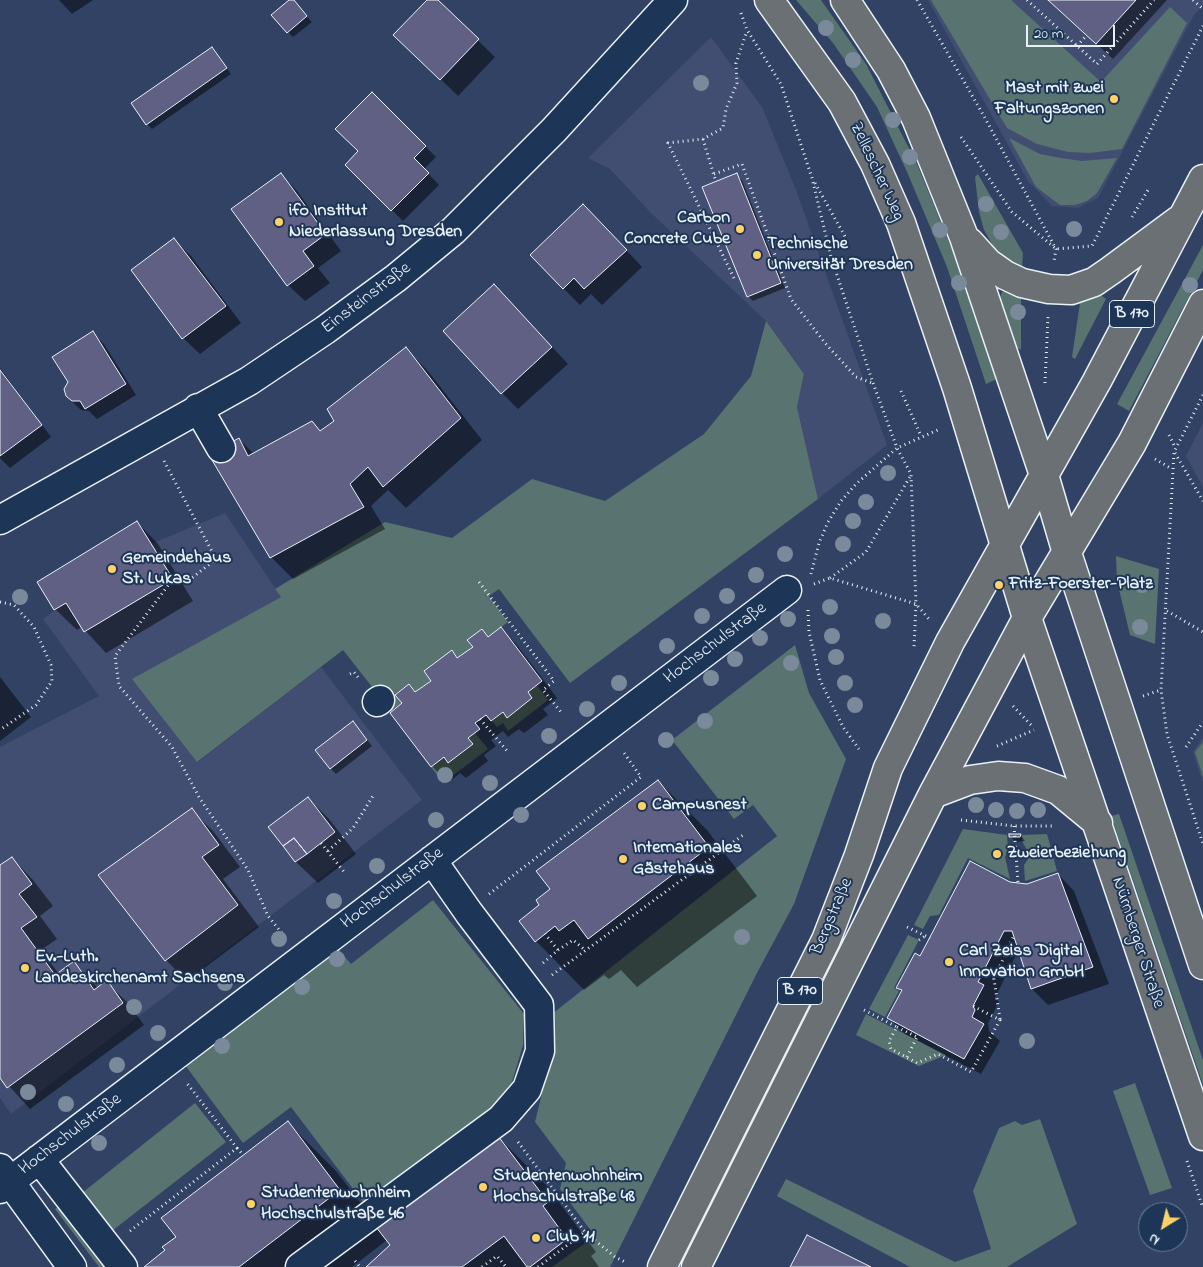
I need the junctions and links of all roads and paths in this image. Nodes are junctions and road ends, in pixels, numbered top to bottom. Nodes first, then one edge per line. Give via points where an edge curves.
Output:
1 (673, 0) edge
2 (769, 0) edge
3 (845, 0) edge
4 (917, 0) edge
5 (1027, 0) edge
6 (1154, 0) edge
7 (1193, 0) edge
8 (1203, 9) edge
9 (740, 10) dead end
10 (1203, 26) edge
11 (748, 30) junction
12 (1087, 35) dead end
13 (1078, 46) junction
14 (961, 137) dead end
15 (703, 139) junction
16 (714, 174) junction
17 (812, 178) junction
18 (1203, 179) edge
19 (716, 182) dead end
20 (1184, 216) junction
21 (964, 237) junction
22 (848, 240) dead end
23 (1056, 249) junction
24 (734, 278) dead end
25 (1203, 304) edge
26 (873, 383) junction
27 (901, 391) dead end
28 (1203, 395) edge
29 (198, 408) junction
30 (1167, 431) dead end
31 (146, 437) junction
32 (221, 448) dead end
33 (897, 448) junction
34 (1176, 448) junction
35 (1174, 452) junction
36 (1158, 461) dead end
37 (1172, 470) junction
38 (911, 474) junction
39 (1044, 475) junction
40 (1203, 501) edge
41 (0, 520) edge
42 (1005, 543) junction
43 (1067, 553) junction
44 (830, 578) junction
45 (479, 582) dead end
46 (787, 590) dead end
47 (0, 602) edge
48 (916, 604) junction
49 (808, 607) dead end
50 (1167, 612) junction
51 (928, 618) dead end
52 (1028, 618) junction
53 (1203, 632) edge
54 (350, 674) dead end
55 (360, 680) dead end
56 (1008, 700) dead end
57 (561, 712) dead end
58 (480, 719) dead end
59 (1203, 722) edge
60 (606, 728) junction
61 (1036, 729) dead end
62 (0, 730) edge
63 (1186, 747) dead end
64 (859, 749) dead end
65 (508, 752) dead end
66 (933, 794) junction
67 (373, 796) dead end
68 (960, 820) dead end
69 (1098, 823) junction
70 (1014, 826) junction
71 (1057, 826) dead end
72 (743, 835) dead end
73 (321, 843) dead end
74 (1203, 844) edge
75 (328, 851) junction
76 (432, 860) junction
77 (345, 873) dead end
78 (1018, 883) dead end
79 (493, 902) dead end
80 (268, 916) dead end
81 (907, 927) dead end
82 (545, 934) dead end
83 (925, 936) junction
84 (1014, 936) dead end
85 (930, 938) dead end
86 (919, 940) dead end
87 (558, 950) junction
88 (585, 950) junction
89 (536, 957) dead end
90 (1203, 965) edge
91 (530, 992) junction
92 (973, 1006) dead end
93 (864, 1010) dead end
94 (1000, 1020) junction
95 (896, 1027) junction
96 (907, 1057) junction
97 (169, 1060) junction
98 (501, 1119) junction
99 (1203, 1136) edge
100 (237, 1148) junction
101 (243, 1155) dead end
102 (40, 1158) junction
103 (3, 1180) edge
104 (585, 1232) junction
105 (116, 1257) edge
106 (625, 1262) dead end
107 (72, 1267) edge
108 (300, 1267) edge
109 (482, 1267) edge
110 (506, 1267) edge
111 (538, 1267) edge
112 (662, 1267) edge
113 (696, 1267) edge

1 - 29 street, Einsteinstraße via 554,130 454,231 326,330 249,381
2 - 42 main road, Zellescher Weg via 842,102 901,223
3 - 21 main road via 891,70 916,118
4 - 23 path
5 - 13 path
6 - 13 path via 1097,64
7 - 8 path
9 - 11 path
10 - 23 path via 1092,246
11 - 15 path via 736,63 737,83 723,128
11 - 17 path via 781,84
12 - 13 path
14 - 23 path via 1012,212
15 - 16 path
15 - 24 path via 668,142
16 - 19 path
16 - 26 path via 742,164 790,299 856,377
17 - 22 path
17 - 26 path via 831,257
18 - 20 main road, B 170
20 - 21 main road via 1110,272 1072,290 1022,283 1005,275 988,263
20 - 39 main road, B 170
21 - 39 main road
25 - 43 main road, B 170 via 1132,443
26 - 33 path
27 - 33 path via 921,436
28 - 34 path
29 - 31 street, Einsteinstraße
29 - 32 street
30 - 34 path
31 - 41 street, Einsteinstraße
31 - 80 path via 172,471 216,560 188,581 173,579 115,656 119,686 172,747 199,797 248,870
33 - 38 path
33 - 44 path via 856,484 828,522 812,564 810,586
34 - 35 path
35 - 37 path
35 - 40 path
36 - 37 path
37 - 50 path
38 - 44 path via 866,552
38 - 48 path
39 - 42 main road, B 170
39 - 43 main road
42 - 52 main road
42 - 112 main road, Bergstraße / B 170 via 950,642 888,768 826,940
43 - 52 main road, B 170
43 - 90 main road
44 - 48 path
45 - 57 path via 554,681 543,690
46 - 60 street, Hochschulstraße
47 - 62 path via 14,605 34,627 51,665 52,681 36,705
48 - 51 path
49 - 64 path via 809,632 820,680 839,719
50 - 53 path
50 - 74 path via 1161,690 1167,734
52 - 66 main road, B 170
52 - 69 main road, Nürnberger Straße
54 - 55 path via 354,672
56 - 61 path
58 - 65 path
59 - 63 path
60 - 76 street, Hochschulstraße
60 - 79 path via 640,777 487,895
66 - 69 main road via 970,780 998,776 1025,778 1058,790
66 - 113 main road, B 170
67 - 75 path via 353,828
68 - 70 path
69 - 99 main road, Nürnberger Straße
70 - 71 path
70 - 78 path
72 - 88 path
73 - 75 path
75 - 77 path
76 - 91 street
76 - 97 street, Hochschulstraße
81 - 83 path
82 - 87 path
83 - 85 path
83 - 86 path
84 - 94 path via 994,979
87 - 88 path via 572,940
87 - 89 path via 542,964
88 - 91 path
91 - 98 street via 539,1005 540,1051 526,1089
92 - 94 path
93 - 95 path
94 - 96 path via 971,1072 938,1054 917,1062
95 - 96 path via 889,1046
95 - 96 path via 918,1036
97 - 100 path
97 - 102 street, Hochschulstraße
98 - 104 path
98 - 108 street
100 - 101 path
100 - 105 path
102 - 103 street, Hochschulstraße
102 - 105 street
103 - 107 street
104 - 106 path via 615,1258
104 - 111 path
109 - 110 path via 497,1256

